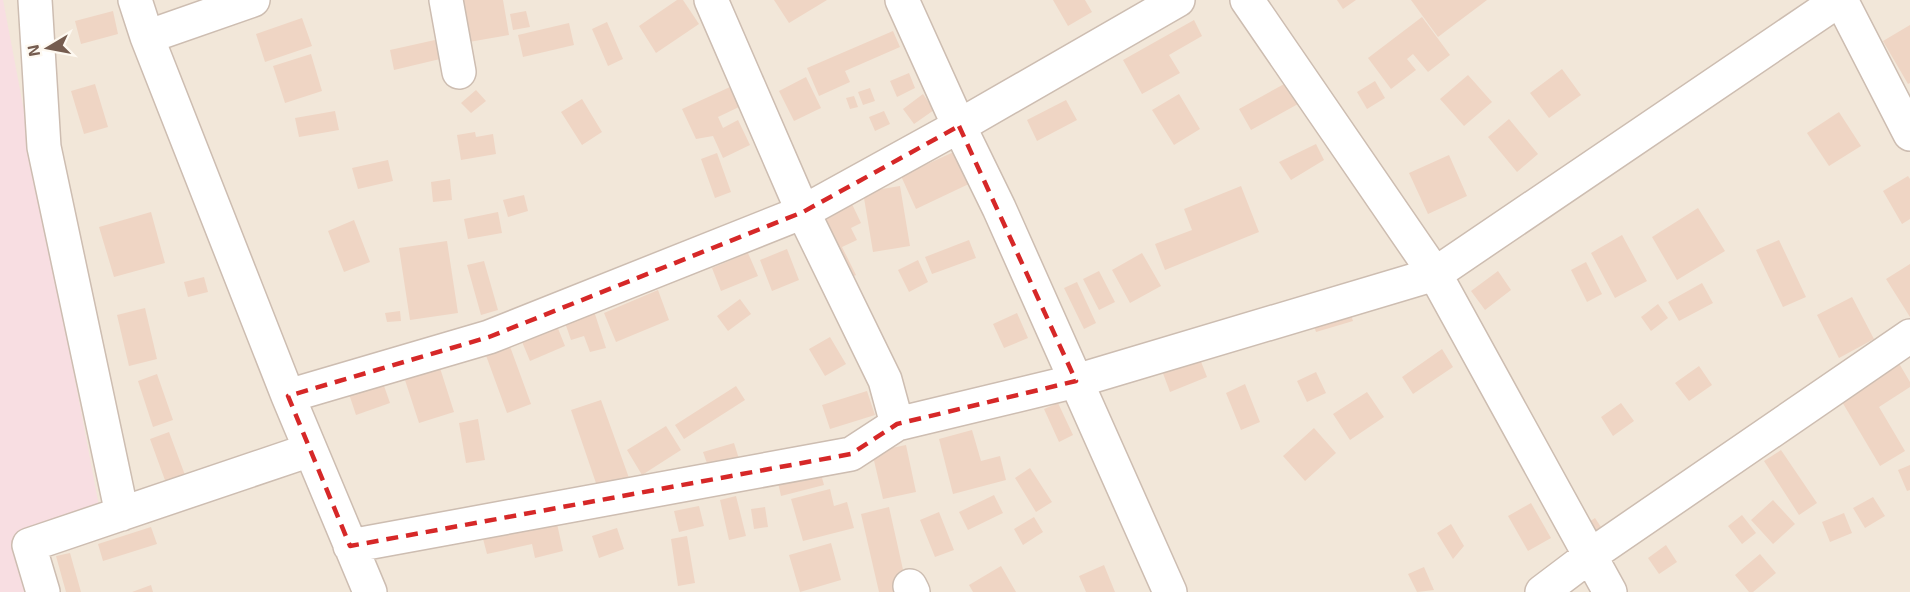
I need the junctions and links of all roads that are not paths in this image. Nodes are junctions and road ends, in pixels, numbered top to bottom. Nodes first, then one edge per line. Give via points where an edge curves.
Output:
1 (35, 0) edge
2 (135, 0) edge
3 (253, 0) edge
4 (446, 0) edge
5 (711, 0) edge
6 (902, 0) edge
7 (1178, 0) edge
8 (1247, 0) edge
9 (1840, 0) edge
10 (147, 37) junction
11 (459, 72) dead end
12 (959, 126) junction
13 (1910, 134) edge
14 (803, 212) junction
15 (1435, 274) junction
16 (1910, 336) edge
17 (1076, 381) junction
18 (288, 396) junction
19 (897, 424) junction
20 (310, 450) junction
21 (122, 514) junction
22 (350, 546) junction
23 (1591, 555) junction
24 (43, 592) edge
25 (370, 592) edge
26 (1170, 592) edge
27 (1542, 592) edge
28 (1610, 592) edge

1 - 21 street via 44,147
2 - 10 street
3 - 10 street
4 - 11 street
5 - 14 street
6 - 12 street
7 - 12 street
8 - 15 street
9 - 13 street
9 - 15 street
10 - 18 street
12 - 14 street
12 - 17 street
14 - 18 street via 489,337
14 - 19 street via 885,380
15 - 17 street
15 - 23 street
16 - 23 street
17 - 19 street
17 - 26 street
18 - 20 street
19 - 22 street via 851,454
20 - 21 street
20 - 22 street
21 - 24 street via 29,545
22 - 25 street
23 - 27 street
23 - 28 street

